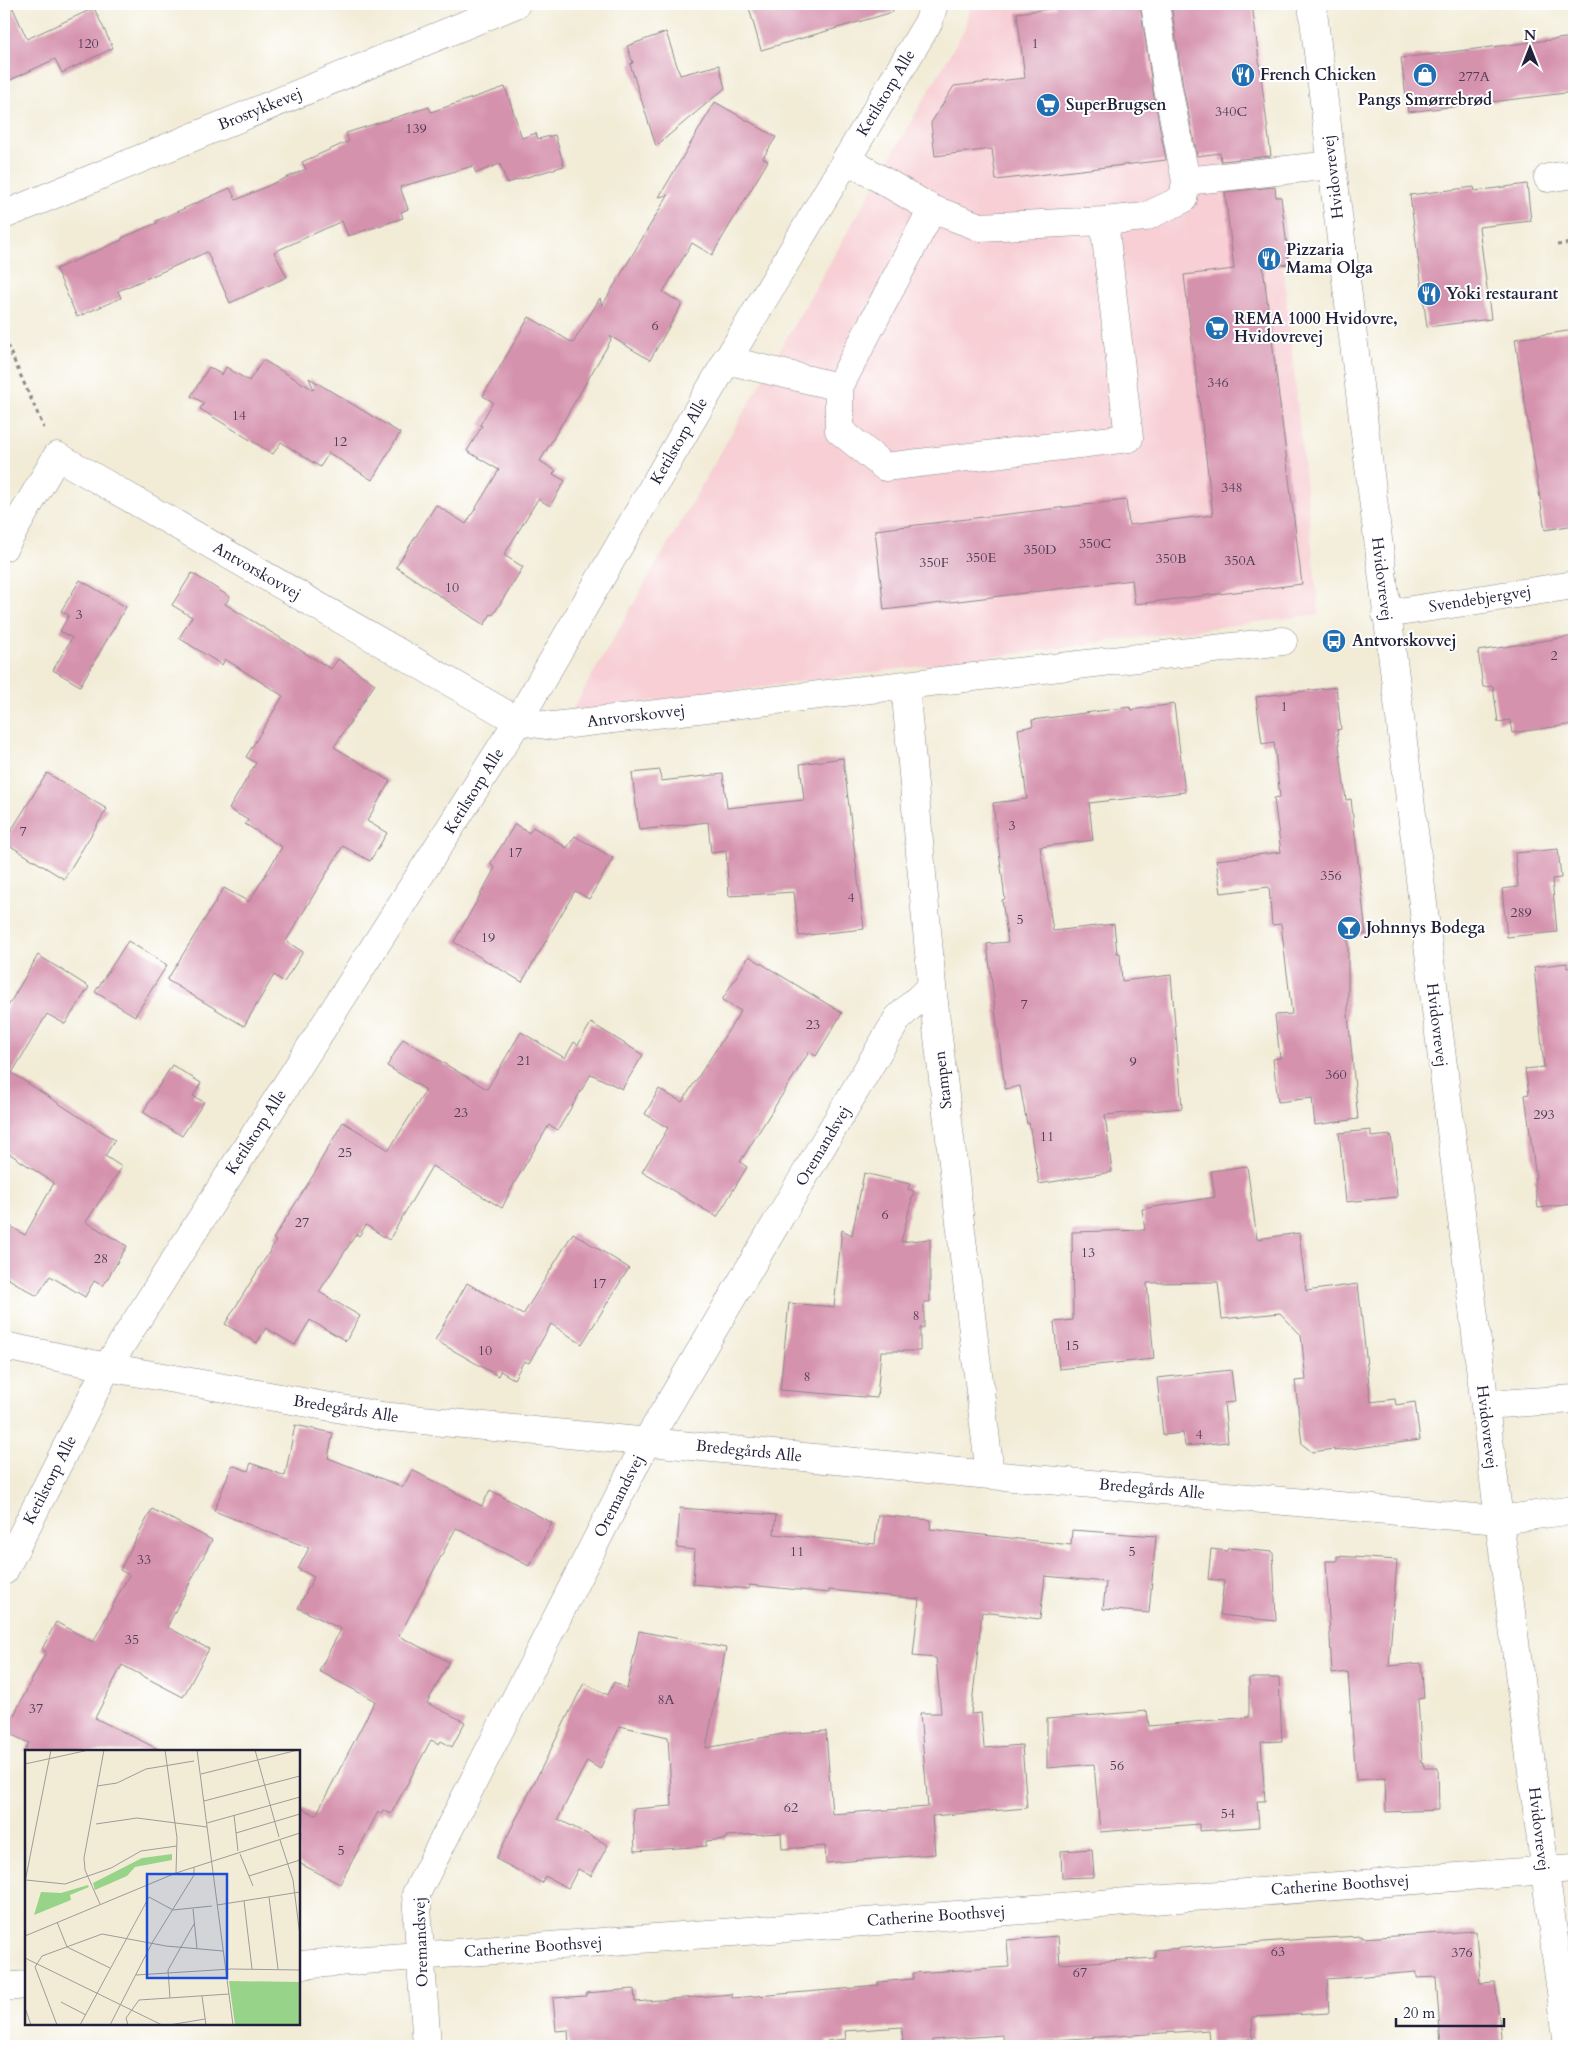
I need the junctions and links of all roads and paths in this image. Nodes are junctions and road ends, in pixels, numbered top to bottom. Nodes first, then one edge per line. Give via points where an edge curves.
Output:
1 (516, 4) edge
2 (934, 4) edge
3 (1155, 4) edge
4 (1312, 4) edge
5 (846, 159) junction
6 (1332, 165) junction
7 (1186, 181) junction
8 (932, 209) junction
9 (4, 215) edge
10 (1104, 221) junction
11 (1574, 243) edge
12 (1557, 245) dead end
13 (4, 338) edge
14 (726, 360) junction
15 (839, 387) junction
16 (57, 456) junction
17 (4, 547) edge
18 (1574, 585) edge
19 (1386, 614) junction
20 (1283, 641) dead end
21 (905, 685) junction
22 (518, 721) junction
23 (932, 986) junction
24 (4, 1346) edge
25 (107, 1367) junction
26 (1574, 1399) edge
27 (1485, 1405) junction
28 (647, 1442) junction
29 (990, 1475) junction
30 (1574, 1510) edge
31 (1499, 1520) junction
32 (4, 1571) edge
33 (1574, 1868) edge
34 (1544, 1869) junction
35 (420, 1956) junction
36 (300, 1965) edge
37 (25, 1985) edge
38 (4, 1987) edge
39 (427, 2046) edge
40 (1568, 2046) edge

1 - 9 street, Brostykkevej
2 - 5 street, Ketilstorp Alle via 929,21
3 - 7 street
4 - 6 street, Hvidovrevej
5 - 8 street
5 - 14 street, Ketilstorp Alle
6 - 7 street
6 - 19 street, Hvidovrevej
7 - 10 street via 1183,199 1145,216
8 - 10 street via 980,227
8 - 15 street
10 - 15 street via 1129,438 885,466 839,430
11 - 12 path
13 - 16 path
14 - 15 street
14 - 22 street, Ketilstorp Alle
16 - 17 street
16 - 22 street, Antvorskovvej
18 - 19 street, Svendebjergvej
19 - 27 street, Hvidovrevej
20 - 21 street, Antvorskovvej
21 - 22 street, Antvorskovvej via 553,726
21 - 23 street, Stampen
22 - 25 street, Ketilstorp Alle
23 - 28 street, Oremandsvej via 898,1018
23 - 29 street, Stampen
24 - 25 street, Bredegårds Alle
25 - 28 street, Bredegårds Alle via 381,1416
25 - 32 street, Ketilstorp Alle
26 - 27 street
27 - 31 street, Hvidovrevej
28 - 29 street, Bredegårds Alle
28 - 35 street, Oremandsvej via 416,1894
29 - 31 street, Bredegårds Alle
30 - 31 street, Bredegårds Alle
31 - 34 street, Hvidovrevej
33 - 34 street, Catherine Boothsvej
34 - 35 street, Catherine Boothsvej
34 - 40 street, Hvidovrevej
35 - 36 street, Catherine Boothsvej
35 - 39 street, Oremandsvej
37 - 38 street

